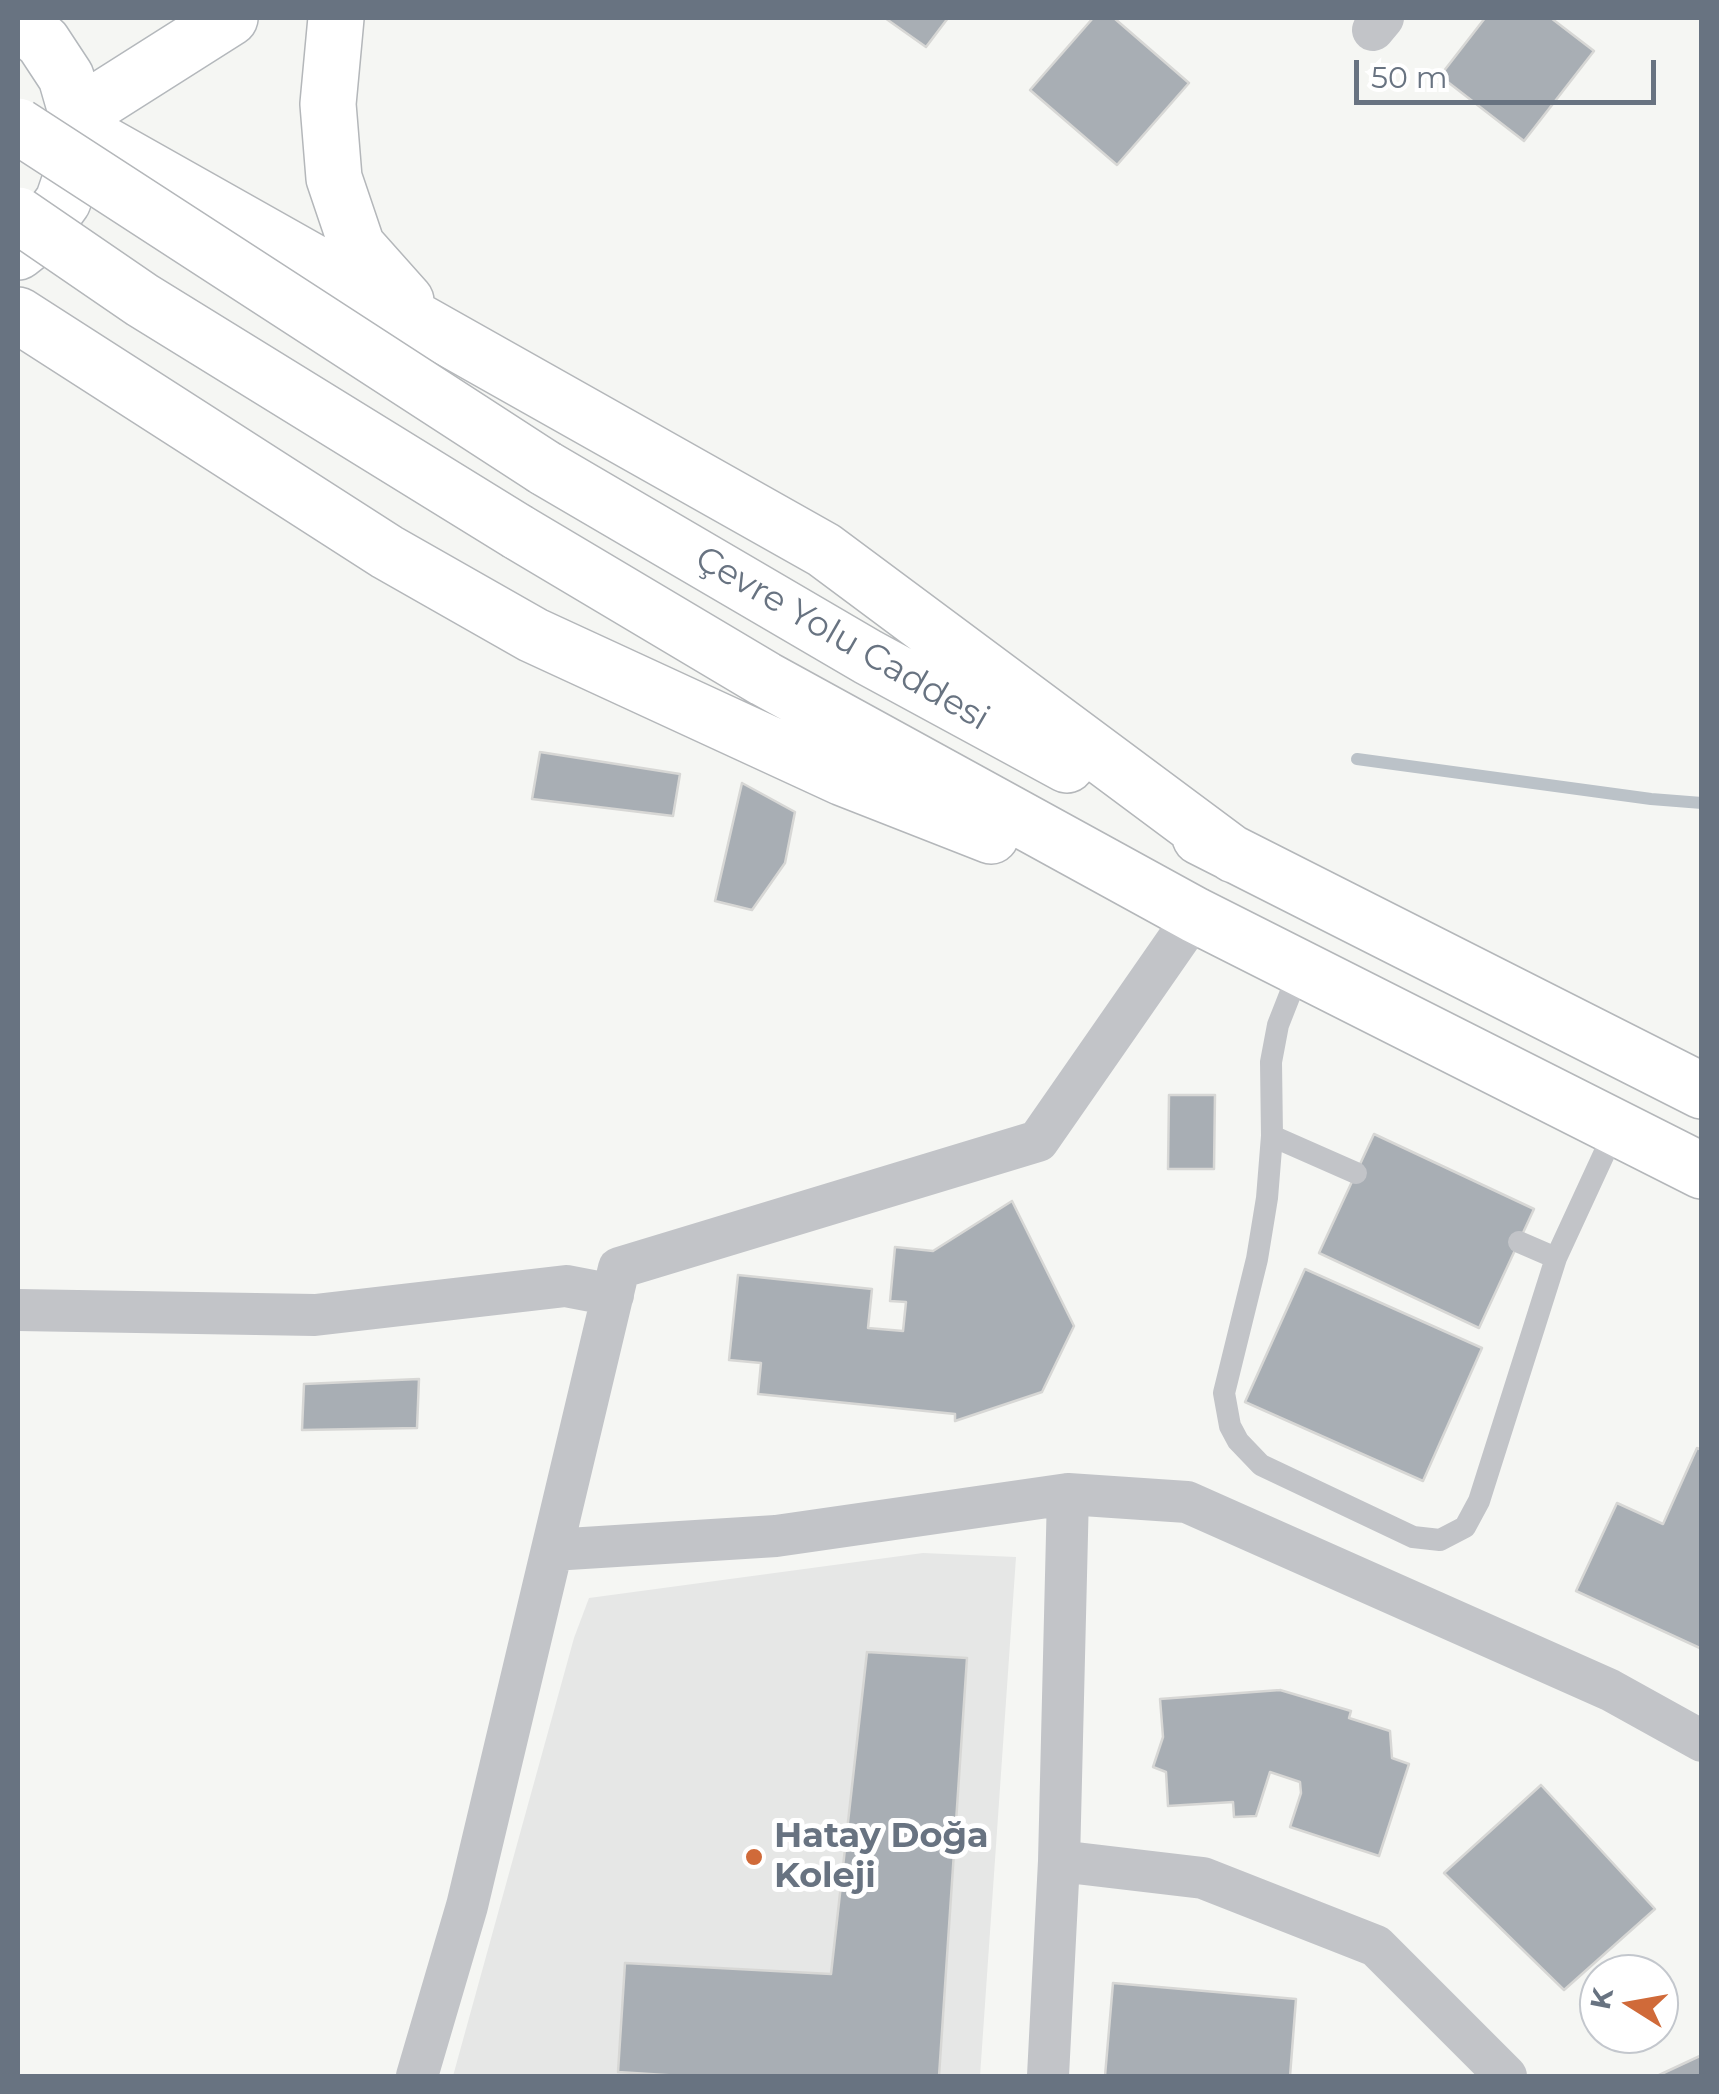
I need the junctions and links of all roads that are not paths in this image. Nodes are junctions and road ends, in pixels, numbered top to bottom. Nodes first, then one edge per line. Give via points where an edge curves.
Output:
1 (230, 18) edge
2 (336, 18) edge
3 (18, 21) edge
4 (77, 122) junction
5 (18, 126) edge
6 (18, 215) edge
7 (18, 252) edge
8 (18, 315) edge
9 (446, 336) junction
10 (1234, 855) junction
11 (1195, 916) junction
12 (1300, 968) junction
13 (1702, 1091) edge
14 (1616, 1128) junction
15 (1272, 1136) junction
16 (1702, 1171) edge
17 (1356, 1173) dead end
18 (1519, 1242) dead end
19 (1556, 1258) junction
20 (613, 1295) junction
21 (18, 1310) edge
22 (1068, 1494) junction
23 (552, 1550) junction
24 (1702, 1741) edge
25 (1059, 1860) junction
26 (417, 2076) edge
27 (1048, 2076) edge
28 (1506, 2076) edge

1 - 4 main road
2 - 9 main road via 328,104 332,160 357,246
3 - 4 main road via 44,42 66,76
4 - 7 main road via 77,160 63,201
4 - 9 main road via 280,246
5 - 10 main road, Çevre Yolu Caddesi, bridge via 545,468 868,657
6 - 11 main road, Çevre Yolu Caddesi, bridge via 174,320 518,532 765,679
8 - 11 main road via 388,552 533,635 843,778
9 - 10 main road via 824,550
10 - 13 main road, Çevre Yolu Caddesi
11 - 12 main road, Çevre Yolu Caddesi
11 - 20 street via 1038,1141 620,1268
12 - 14 main road, Çevre Yolu Caddesi
12 - 15 lane via 1271,1062
14 - 16 main road, Çevre Yolu Caddesi
14 - 19 lane
15 - 17 lane
15 - 19 lane via 1257,1259 1226,1376 1230,1426 1260,1465 1412,1537 1453,1536 1474,1515
18 - 19 lane
20 - 21 street via 566,1286 315,1315
20 - 23 street
22 - 23 street via 776,1536
22 - 24 street via 1187,1502 1610,1690
22 - 25 street
23 - 26 street via 466,1906
25 - 27 street
25 - 28 street via 1203,1878 1376,1946

